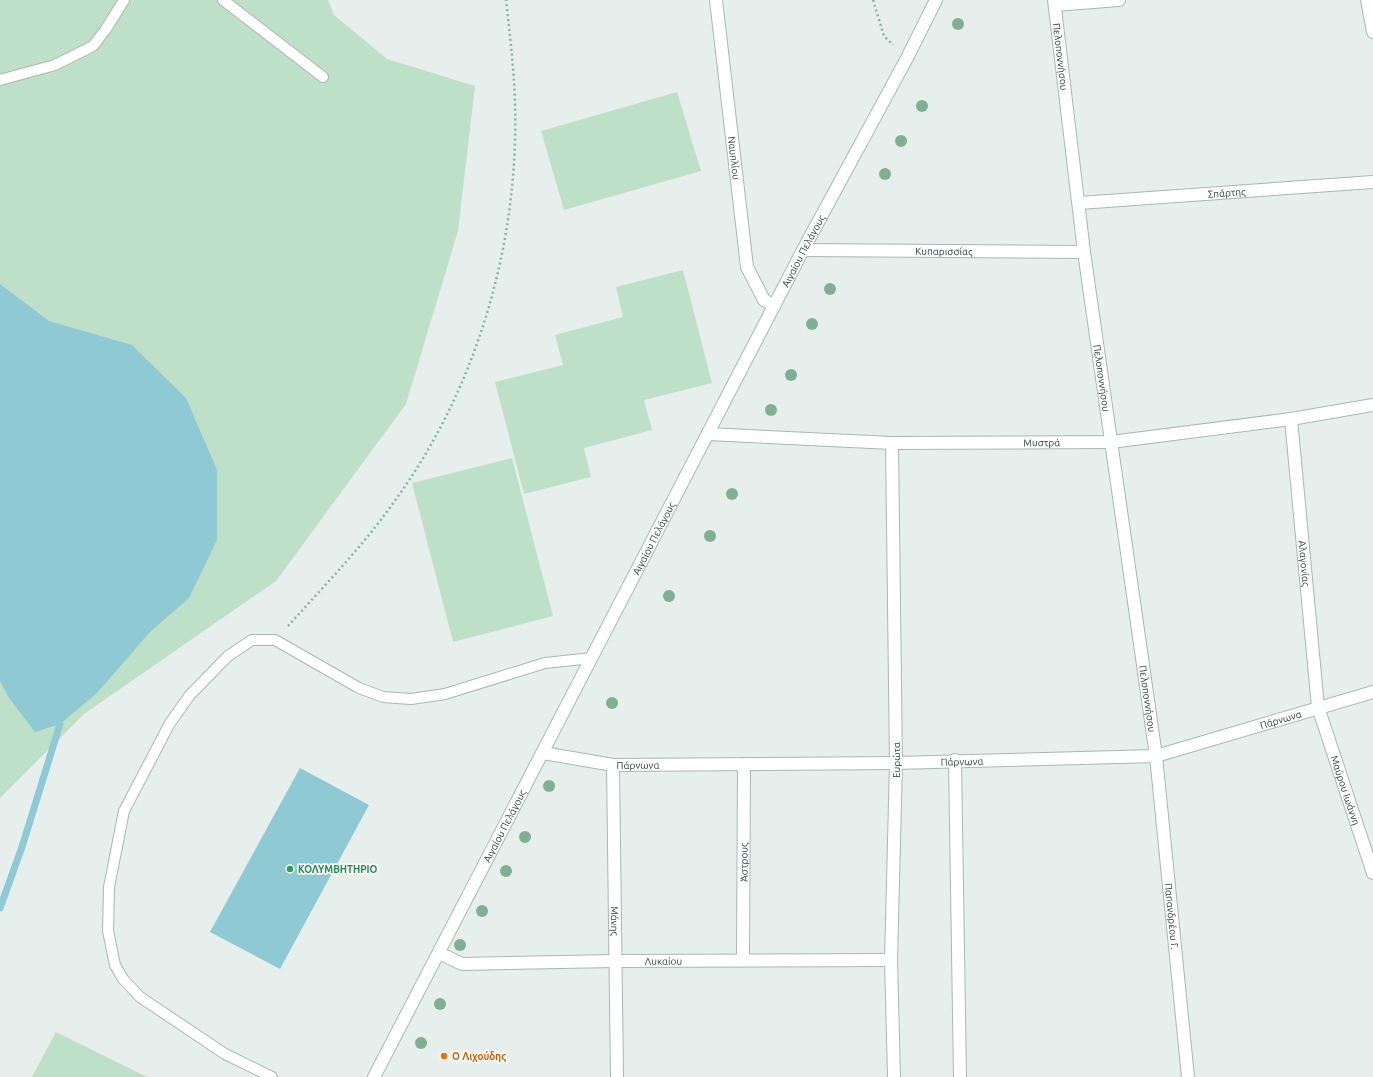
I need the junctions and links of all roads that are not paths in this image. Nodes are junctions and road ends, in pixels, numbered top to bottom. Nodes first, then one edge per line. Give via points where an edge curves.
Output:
1 (124, 0) edge
2 (223, 0) edge
3 (716, 0) edge
4 (936, 0) edge
5 (1119, 0) edge
6 (1367, 0) edge
7 (1054, 3) edge
8 (1373, 32) edge
9 (323, 77) dead end
10 (0, 80) edge
11 (1373, 182) edge
12 (1079, 203) junction
13 (803, 250) junction
14 (1084, 252) junction
15 (774, 306) junction
16 (1373, 405) edge
17 (1291, 419) junction
18 (708, 434) junction
19 (1111, 442) junction
20 (892, 443) junction
21 (592, 658) junction
22 (1373, 692) edge
23 (1318, 707) junction
24 (542, 753) junction
25 (1156, 756) junction
26 (955, 760) junction
27 (896, 763) junction
28 (744, 764) junction
29 (613, 765) junction
30 (1373, 873) edge
31 (439, 953) junction
32 (743, 960) junction
33 (891, 960) junction
34 (615, 961) junction
35 (272, 1077) edge
36 (374, 1077) edge
37 (617, 1077) edge
38 (894, 1077) edge
39 (960, 1077) edge
40 (1188, 1077) edge

1 - 10 lane via 93,46 55,65
2 - 9 lane
3 - 15 street, Ναυπλίου via 747,266 764,300
4 - 13 street, Αιγαίου Πελάγους
5 - 7 street
6 - 8 street
7 - 12 street, Πελοποννήσου
11 - 12 street, Σπάρτης
12 - 14 street, Πελοποννήσου
13 - 14 street, Κυπαρισσίας
13 - 15 street, Αιγαίου Πελάγους
14 - 19 street, Πελοποννήσου
15 - 18 street, Αιγαίου Πελάγους
16 - 17 street, Μυστρά
17 - 19 street, Μυστρά
17 - 23 street, Αλαγονίας
18 - 20 street, Μυστρά
18 - 21 street, Αιγαίου Πελάγους
19 - 20 street, Μυστρά
19 - 25 street, Πελοποννήσου
20 - 27 street, Ευρώτα
21 - 24 street, Αιγαίου Πελάγους
21 - 35 lane via 546,663 445,694 411,699 383,697 359,688 275,640 252,640 228,656 190,694 170,723 124,811 108,886 108,931 115,965 122,979 140,997 225,1054
22 - 23 street, Πάρνωνα
23 - 25 street, Πάρνωνα
23 - 30 street, Μαύρου Ιωάννη
24 - 29 street, Πάρνωνα
24 - 31 street, Αιγαίου Πελάγους
25 - 26 street, Πάρνωνα
25 - 40 street, Παπανδρέου Γ.
26 - 27 street, Πάρνωνα
26 - 39 street
27 - 28 street, Πάρνωνα
27 - 33 street, Ευρώτα
28 - 29 street, Πάρνωνα
28 - 32 street, Άστρους
29 - 34 street, Μάνης
31 - 34 street, Λυκαίου via 462,964
31 - 36 street, Αιγαίου Πελάγους
32 - 33 street, Λυκαίου
32 - 34 street, Λυκαίου
33 - 38 street, Ευρώτα
34 - 37 street, Μάνης

